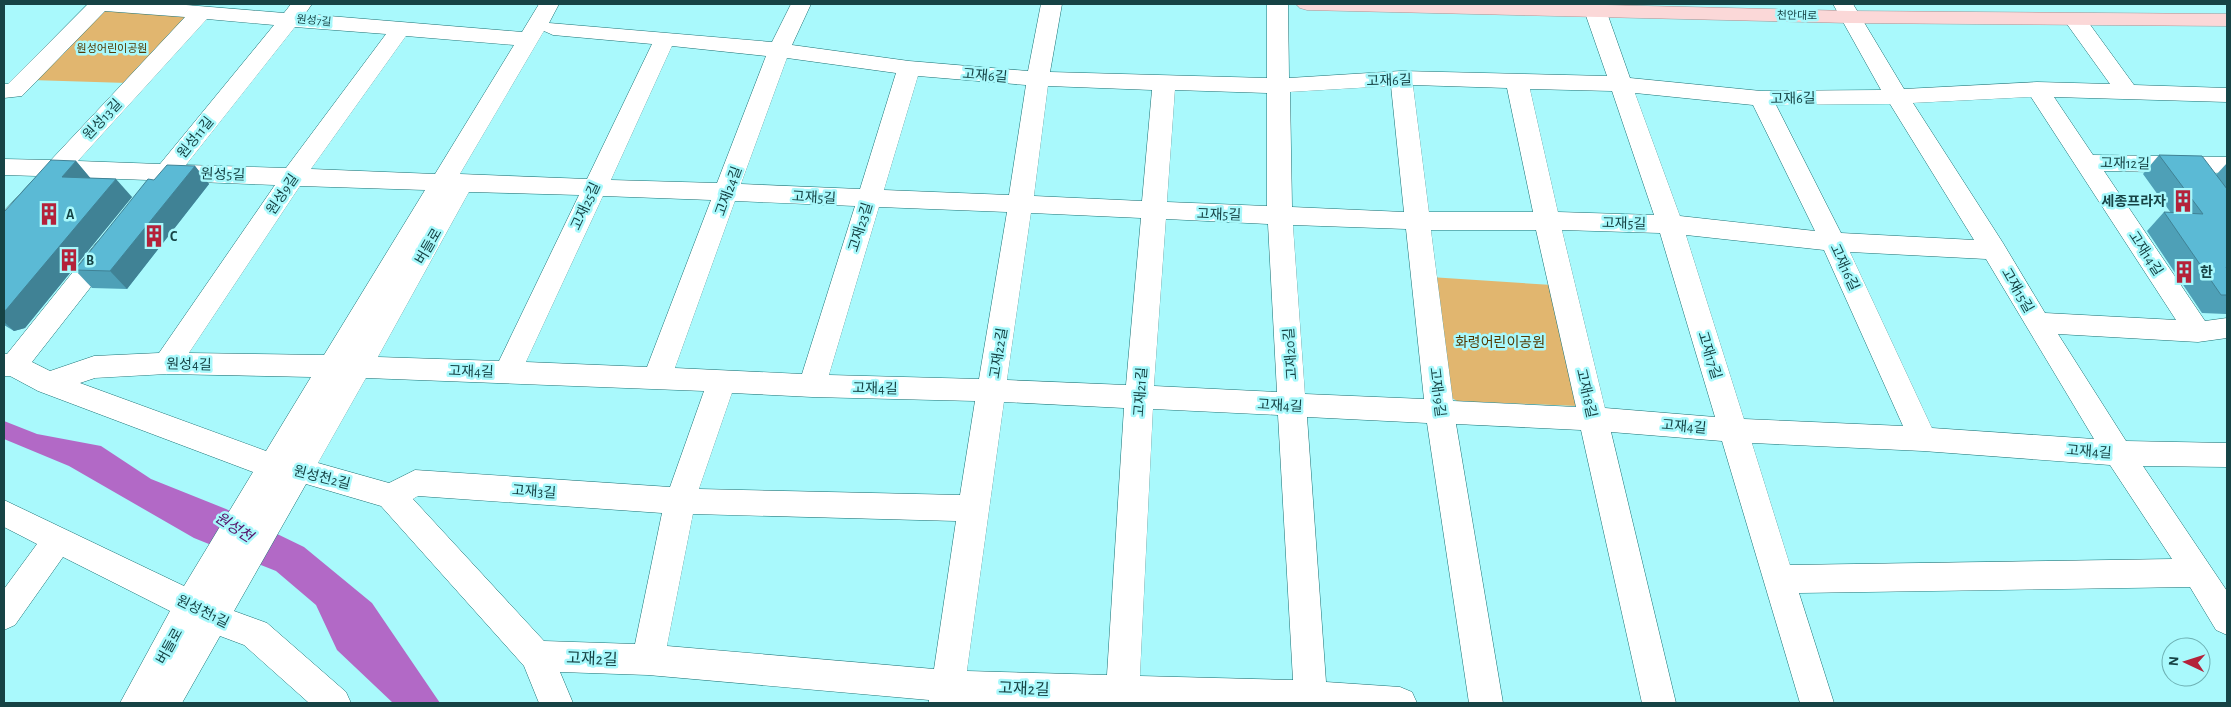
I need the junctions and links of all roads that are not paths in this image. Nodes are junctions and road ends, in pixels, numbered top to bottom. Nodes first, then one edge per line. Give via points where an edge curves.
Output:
1 (99, 4) edge
2 (568, 4) edge
3 (801, 4) edge
4 (1052, 4) edge
5 (1276, 4) edge
6 (1307, 4) edge
7 (1595, 10) junction
8 (1846, 10) edge
9 (296, 11) edge
10 (201, 13) junction
11 (551, 16) edge
12 (2075, 20) junction
13 (2227, 20) edge
14 (401, 28) junction
15 (528, 39) junction
16 (665, 39) junction
17 (779, 50) junction
18 (909, 68) junction
19 (1401, 78) junction
20 (1038, 79) junction
21 (1164, 82) junction
22 (1517, 82) junction
23 (1621, 84) junction
24 (1278, 86) junction
25 (2037, 89) junction
26 (4, 90) edge
27 (2127, 92) junction
28 (2227, 94) edge
29 (1897, 97) junction
30 (1760, 98) junction
31 (2087, 163) junction
32 (2193, 165) junction
33 (2227, 165) edge
34 (4, 166) edge
35 (57, 167) junction
36 (167, 172) junction
37 (293, 177) junction
38 (453, 184) junction
39 (2208, 185) edge
40 (593, 188) junction
41 (727, 192) junction
42 (869, 199) junction
43 (142, 203) edge
44 (1020, 206) junction
45 (1153, 211) junction
46 (1280, 216) junction
47 (1547, 221) junction
48 (1417, 222) junction
49 (1670, 224) junction
50 (4, 227) edge
51 (118, 234) edge
52 (1833, 242) junction
53 (1994, 250) junction
54 (2037, 323) junction
55 (2227, 328) edge
56 (2198, 332) junction
57 (167, 363) junction
58 (9, 365) edge
59 (345, 367) junction
60 (507, 373) junction
61 (657, 378) junction
62 (722, 381) junction
63 (48, 383) junction
64 (812, 386) junction
65 (992, 390) junction
66 (1139, 398) junction
67 (1293, 405) junction
68 (1440, 412) junction
69 (1593, 419) junction
70 (1732, 430) junction
71 (1923, 439) junction
72 (2118, 453) junction
73 (2227, 455) edge
74 (282, 475) junction
75 (391, 496) junction
76 (680, 501) junction
77 (973, 508) junction
78 (4, 513) edge
79 (58, 539) junction
80 (2199, 573) junction
81 (1781, 579) junction
82 (207, 603) junction
83 (4, 615) edge
84 (2227, 620) edge
85 (536, 656) junction
86 (648, 660) junction
87 (947, 694) edge
88 (1123, 697) edge
89 (1311, 700) edge
90 (137, 703) edge
91 (164, 703) edge
92 (334, 703) edge
93 (556, 703) edge
94 (1400, 703) edge
95 (1486, 703) edge
96 (1659, 703) edge
97 (1817, 703) edge

1 - 10 street, 원성7길
1 - 26 street, 원성7길 via 14,91
2 - 11 street, 버들로
3 - 17 street, 고재24길
4 - 20 street, 고재22길
5 - 24 street, 고재20길
6 - 7 main road, 천안대로
7 - 8 main road, 천안대로
7 - 23 street, 고재17길
8 - 12 main road, 천안대로
8 - 29 street, 고재15길
9 - 10 street, 원성7길
9 - 14 street, 원성7길
9 - 36 street, 원성11길
10 - 35 street, 원성13길
11 - 15 street, 버들로
11 - 16 street, 고재6길
11 - 38 street, 버들로
12 - 13 main road, 천안대로
12 - 27 street
14 - 15 street, 원성7길
14 - 37 street, 원성9길
15 - 38 street, 버들로
16 - 17 street, 고재6길
16 - 40 street, 고재25길
17 - 18 street, 고재6길
17 - 41 street, 고재24길
18 - 20 street, 고재6길
18 - 42 street, 고재23길
19 - 22 street, 고재6길
19 - 24 street, 고재6길
19 - 48 street, 고재19길
20 - 21 street, 고재6길
20 - 44 street, 고재22길
21 - 24 street, 고재6길
21 - 45 street, 고재21길
22 - 23 street, 고재6길
22 - 47 street, 고재18길
23 - 30 street, 고재6길
23 - 49 street, 고재17길
24 - 46 street, 고재20길
25 - 27 street, 고재6길
25 - 29 street, 고재6길
25 - 31 street, 고재14길
27 - 28 street, 고재6길
29 - 30 street, 고재6길
29 - 53 street, 고재15길
30 - 52 street, 고재16길
31 - 32 street, 고재12길
31 - 56 street, 고재14길
32 - 33 street, 고재12길
32 - 39 street
34 - 35 street, 원성5길
35 - 36 street, 원성5길
35 - 50 street, 원성13길
36 - 37 street, 원성5길
36 - 43 street, 원성11길
37 - 38 street, 원성5길
37 - 57 street, 원성9길
38 - 40 street, 고재5길
38 - 59 street, 버들로
40 - 41 street, 고재5길
40 - 60 street, 고재25길
41 - 42 street, 고재5길
41 - 61 street, 고재24길
42 - 44 street, 고재5길
42 - 64 street, 고재23길
44 - 45 street, 고재5길
44 - 65 street, 고재22길
45 - 46 street, 고재5길
45 - 66 street, 고재21길
46 - 48 street, 고재5길
46 - 67 street, 고재20길
47 - 48 street, 고재5길
47 - 49 street, 고재5길
47 - 69 street, 고재18길
48 - 68 street, 고재19길
49 - 52 street, 고재5길
49 - 70 street, 고재17길
51 - 58 street
52 - 53 street, 고재5길
52 - 71 street, 고재16길
53 - 54 street, 고재15길
54 - 56 street
54 - 72 street, 고재15길
55 - 56 street
57 - 59 street, 원성4길
57 - 63 street, 원성4길 via 94,367
58 - 63 street, 원성천2길
59 - 60 street, 고재4길
59 - 74 street, 버들로
60 - 61 street, 고재4길
61 - 62 street, 고재4길
62 - 64 street, 고재4길
62 - 76 street
63 - 74 street, 원성천2길
64 - 65 street, 고재4길
65 - 66 street, 고재4길
65 - 77 street, 고재22길
66 - 67 street, 고재4길
66 - 88 street, 고재21길
67 - 68 street, 고재4길
67 - 89 street, 고재20길
68 - 69 street, 고재4길
68 - 95 street, 고재19길
69 - 70 street, 고재4길
69 - 96 street, 고재18길
70 - 71 street, 고재4길
70 - 81 street, 고재17길
71 - 72 street, 고재4길
72 - 73 street, 고재4길
72 - 80 street, 고재15길
74 - 75 street, 원성천2길
74 - 82 street, 버들로
75 - 76 street, 고재3길 via 415,483
75 - 85 street
76 - 77 street, 고재3길
76 - 86 street
77 - 87 street, 고재22길
78 - 79 street, 원성천1길
79 - 82 street, 원성천1길
79 - 83 street
80 - 81 street
80 - 84 street, 고재15길
81 - 97 street, 고재17길
82 - 90 street, 버들로
82 - 91 street, 버들로
82 - 92 street, 원성천1길 via 255,634
85 - 86 street, 고재2길
85 - 93 street
86 - 87 street, 고재2길
87 - 88 street, 고재2길
88 - 89 street, 고재2길
89 - 94 street, 고재2길

